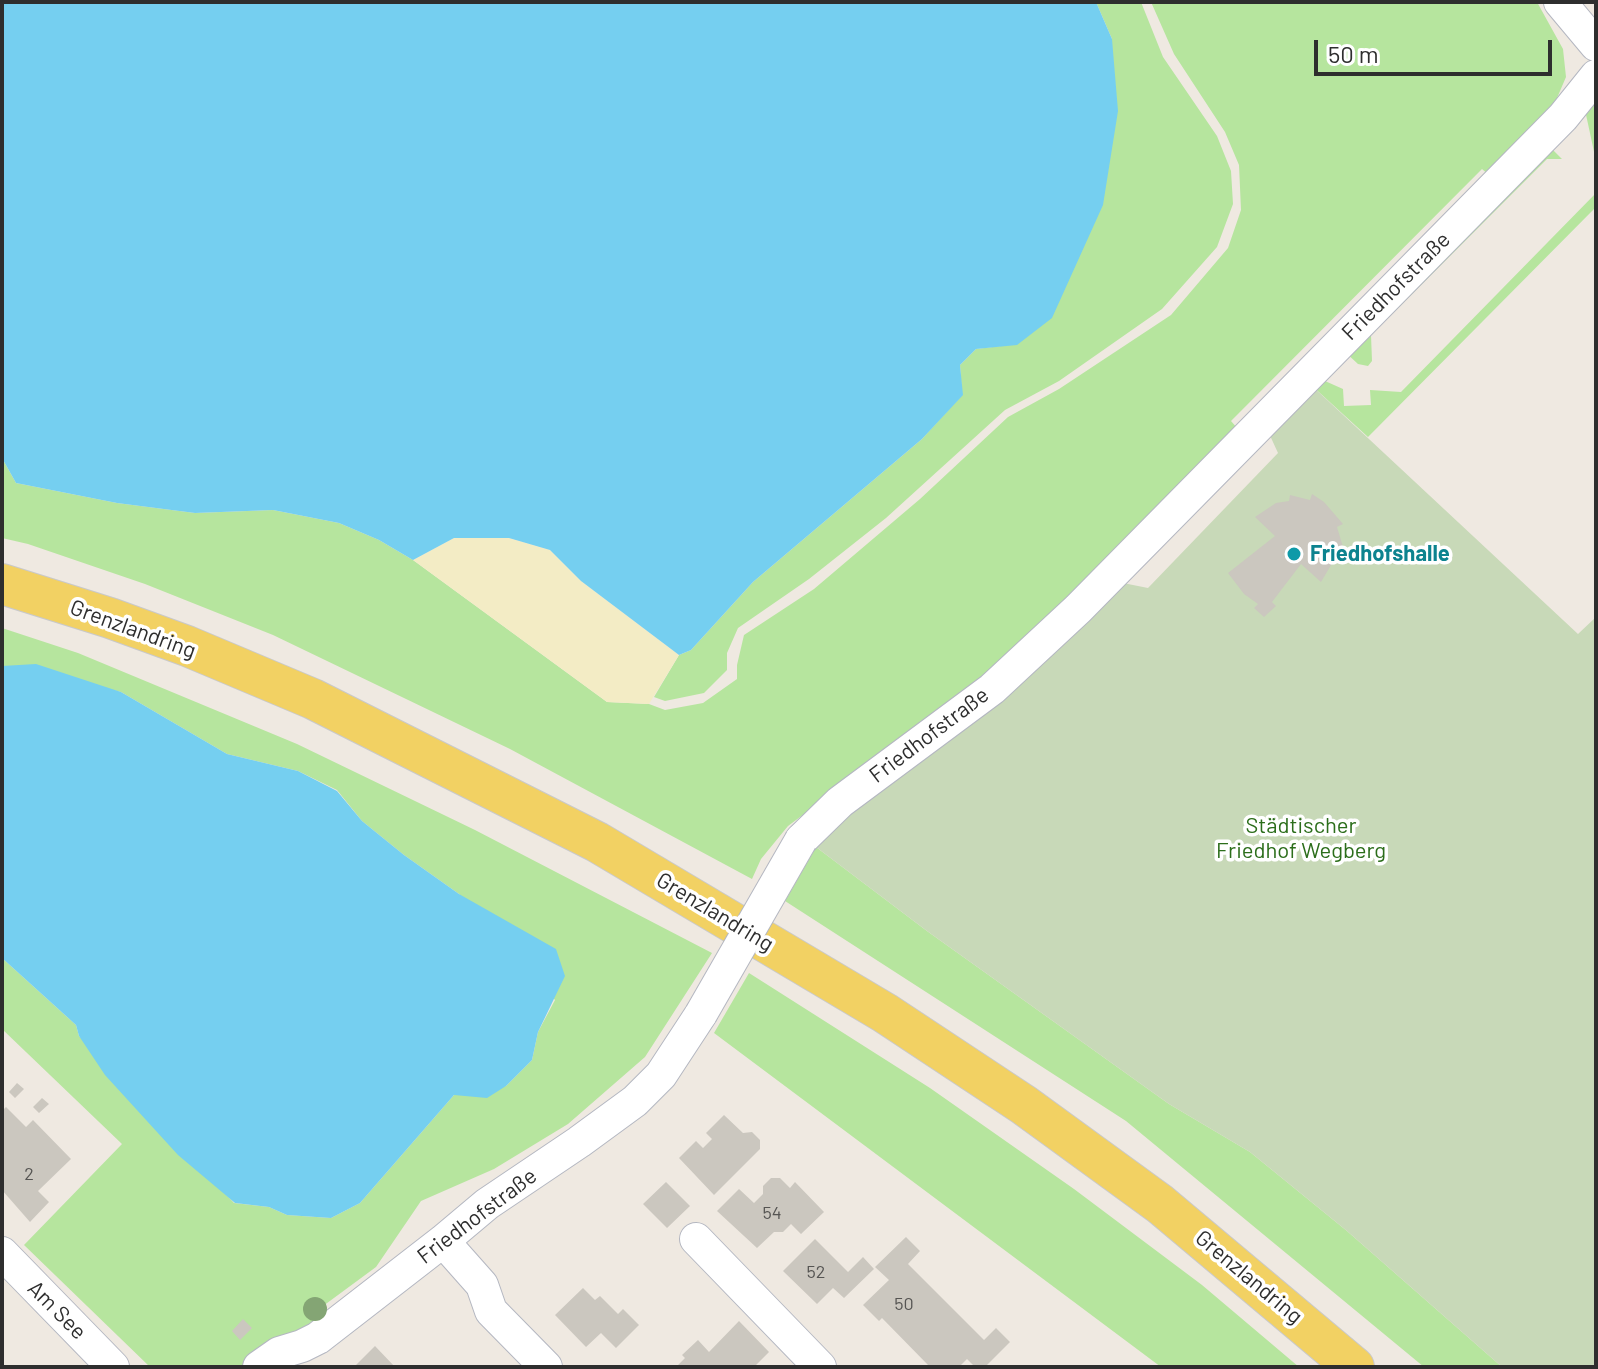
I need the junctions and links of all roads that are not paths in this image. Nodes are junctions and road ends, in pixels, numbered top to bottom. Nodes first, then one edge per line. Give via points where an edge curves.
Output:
1 (1560, 2) edge
2 (1596, 45) edge
3 (1596, 76) edge
4 (2, 584) edge
5 (696, 1239) dead end
6 (443, 1241) junction
7 (2, 1253) edge
8 (113, 1367) edge
9 (259, 1367) edge
10 (546, 1367) edge
11 (820, 1367) edge
12 (1354, 1367) edge

1 - 2 street
3 - 6 street, Friedhofstraße, bridge via 1553,127 1078,609 992,689 840,802 801,840 661,1075 635,1101
4 - 12 main road, Grenzlandring via 174,642 313,699 597,842 885,1013 1024,1105 1160,1204
5 - 11 street
6 - 9 street, Friedhofstraße via 318,1338
6 - 10 street via 482,1285 491,1311
7 - 8 street, Am See

